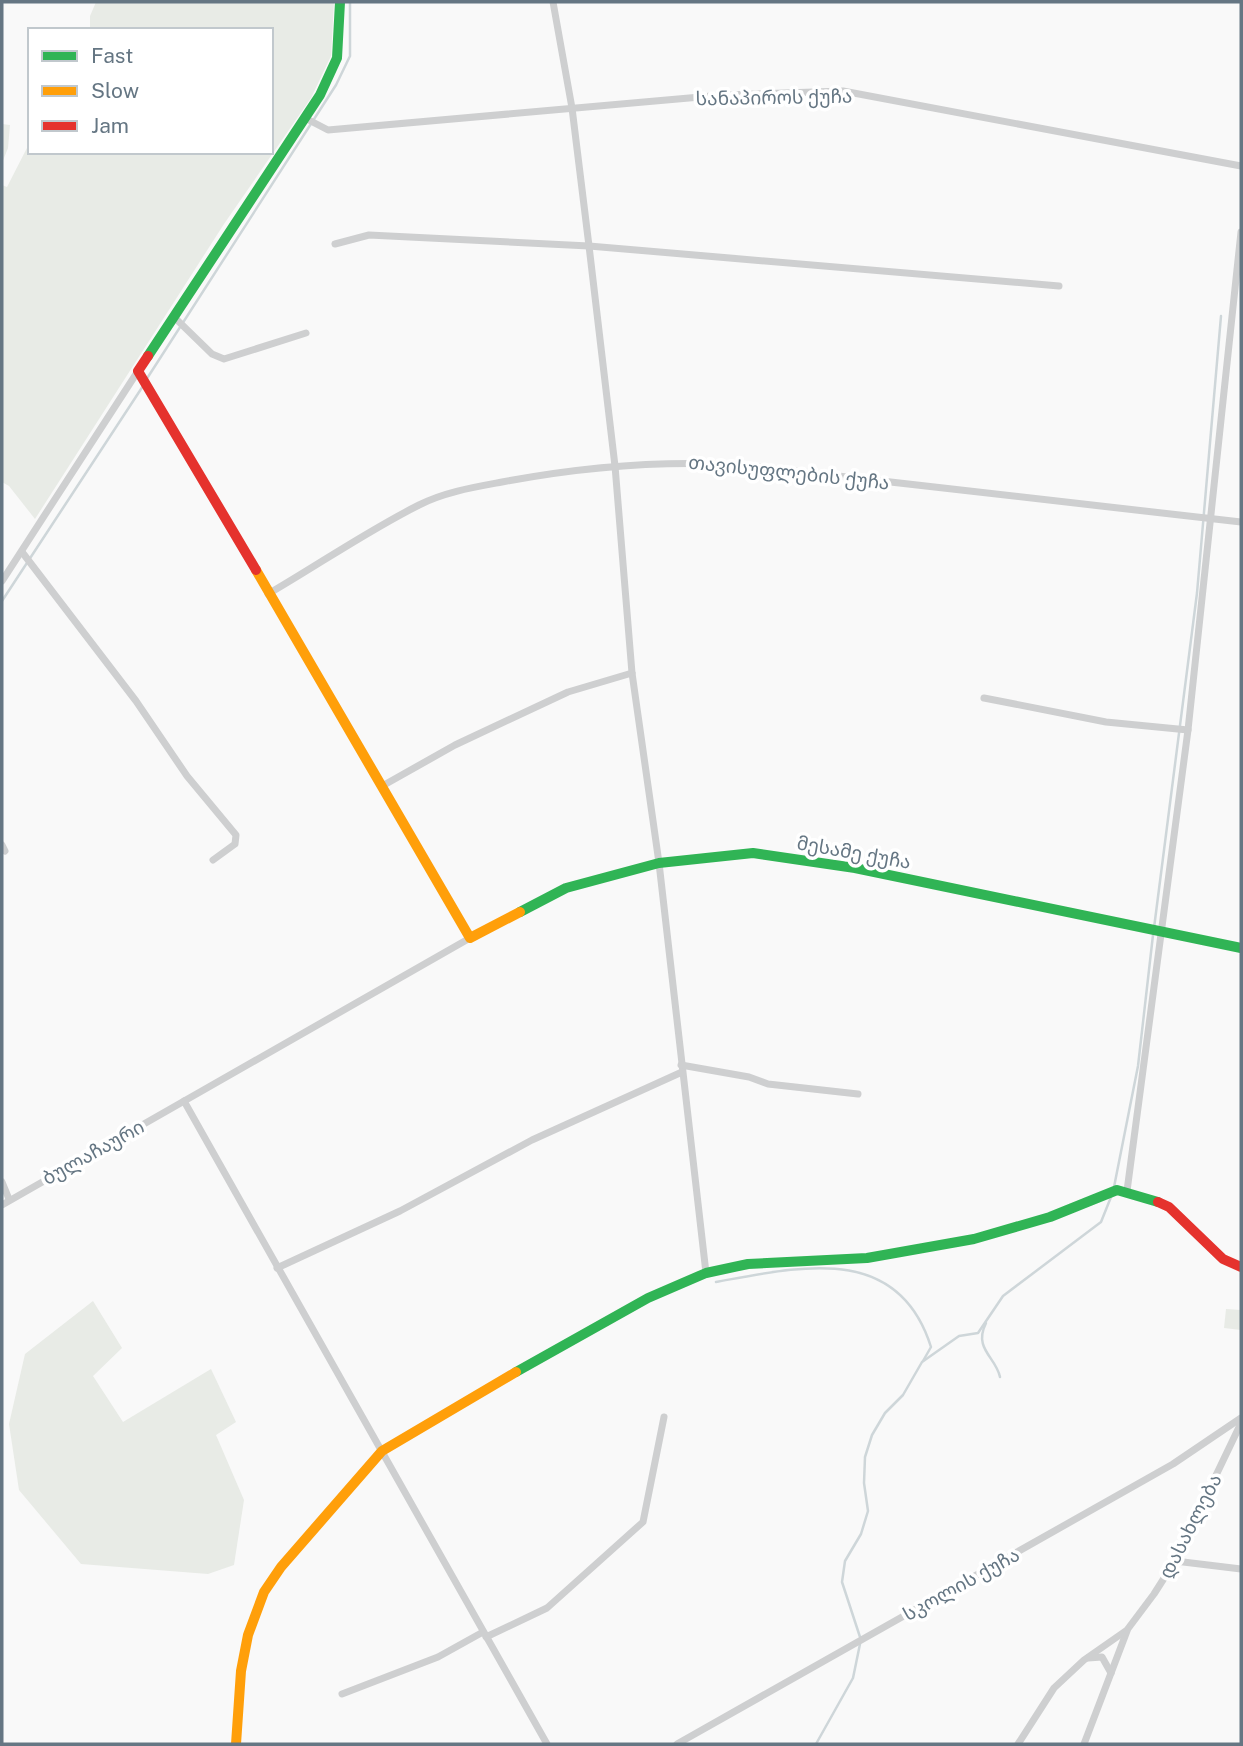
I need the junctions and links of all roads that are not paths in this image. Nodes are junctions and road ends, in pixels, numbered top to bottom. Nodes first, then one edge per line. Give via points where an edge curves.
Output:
1 (340, 2) edge
2 (553, 2) edge
3 (572, 108) junction
4 (306, 118) junction
5 (1241, 166) edge
6 (1241, 232) edge
7 (335, 244) dead end
8 (589, 246) junction
9 (1059, 286) dead end
10 (174, 317) junction
11 (306, 333) dead end
12 (138, 371) junction
13 (615, 466) junction
14 (1211, 519) junction
15 (1241, 522) edge
16 (22, 552) junction
17 (2, 581) edge
18 (268, 594) junction
19 (632, 673) junction
20 (984, 698) dead end
21 (1188, 730) junction
22 (384, 785) junction
23 (213, 860) dead end
24 (659, 863) junction
25 (1163, 933) junction
26 (470, 938) junction
27 (1241, 948) edge
28 (682, 1068) junction
29 (858, 1094) dead end
30 (184, 1101) junction
31 (2, 1182) edge
32 (1127, 1191) junction
33 (9, 1199) junction
34 (2, 1205) edge
35 (1241, 1266) edge
36 (277, 1268) junction
37 (706, 1273) junction
38 (664, 1417) dead end
39 (1241, 1421) edge
40 (382, 1451) junction
41 (1175, 1561) junction
42 (1241, 1569) edge
43 (1127, 1630) junction
44 (484, 1635) junction
45 (1084, 1660) junction
46 (1111, 1674) junction
47 (342, 1694) dead end
48 (236, 1744) edge
49 (547, 1744) edge
50 (677, 1744) edge
51 (1018, 1744) edge
52 (1084, 1744) edge

1 - 4 street via 337,58
2 - 3 street
3 - 4 street, სანაპიროს ქუჩა via 328,130
3 - 5 street, სანაპიროს ქუჩა via 723,95 844,91
3 - 8 street
4 - 10 street
6 - 14 street
7 - 8 street via 369,235
8 - 9 street
8 - 13 street
10 - 11 street via 212,355 224,359
10 - 12 street
12 - 16 street
12 - 18 street
13 - 14 street, თავისუფლების ქუჩა via 680,461 741,465
13 - 18 street, თავისუფლების ქუჩა via 526,477 421,503
13 - 19 street
14 - 15 street, თავისუფლების ქუჩა
14 - 21 street
16 - 17 street
16 - 23 street via 236,835 235,844
18 - 22 street
19 - 22 street via 568,692 455,745
19 - 24 street
20 - 21 street via 1106,722
21 - 25 street
22 - 26 street
24 - 25 street, მესამე ქუჩა via 753,852
24 - 26 street, მესამე ქუჩა via 566,888
24 - 28 street
25 - 27 street, მესამე ქუჩა
25 - 32 street
26 - 30 street, ბულაჩაური
28 - 29 street
28 - 36 street
28 - 37 street
30 - 33 street, ბულაჩაური
30 - 36 street
31 - 33 street
32 - 35 street via 1169,1207 1223,1259
32 - 37 street via 1108,1192 1050,1217 935,1247 867,1258 748,1264
33 - 34 street, ბულაჩაური
36 - 40 street
37 - 40 street via 581,1333
38 - 44 street via 643,1522 547,1608
39 - 41 street, დასახლება
39 - 50 street, სკოლის ქუჩა via 1173,1464
40 - 44 street
40 - 48 street via 264,1592 241,1671
41 - 42 street
41 - 43 street, დასახლება
43 - 45 street, დასახლება
43 - 46 street
44 - 47 street
44 - 49 street
45 - 46 street via 1102,1657
45 - 51 street, დასახლება via 1045,1698
46 - 52 street

